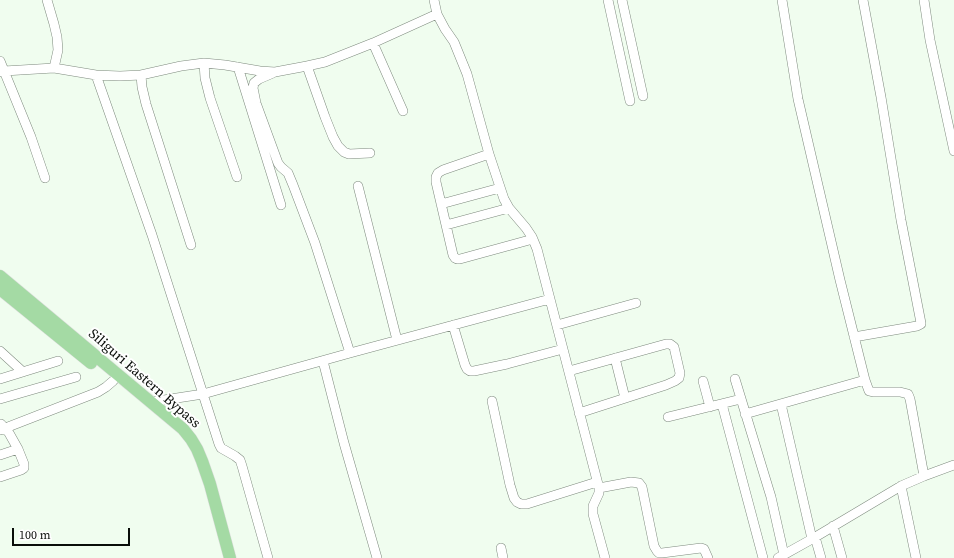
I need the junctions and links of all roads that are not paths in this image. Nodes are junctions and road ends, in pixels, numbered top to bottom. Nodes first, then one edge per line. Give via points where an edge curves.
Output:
1 (46, 0) edge
2 (434, 0) edge
3 (608, 0) edge
4 (622, 0) edge
5 (782, 0) edge
6 (863, 0) edge
7 (924, 0) edge
8 (437, 14) junction
9 (373, 44) junction
10 (0, 61) edge
11 (204, 64) junction
12 (307, 66) junction
13 (238, 67) junction
14 (54, 68) junction
15 (2, 72) edge
16 (274, 72) junction
17 (96, 75) junction
18 (141, 75) junction
19 (643, 96) dead end
20 (630, 101) dead end
21 (403, 111) dead end
22 (954, 151) edge
23 (370, 153) dead end
24 (489, 154) junction
25 (237, 177) dead end
26 (45, 178) dead end
27 (358, 186) dead end
28 (500, 188) junction
29 (441, 204) junction
30 (281, 205) dead end
31 (509, 208) junction
32 (446, 225) junction
33 (533, 239) junction
34 (191, 245) dead end
35 (0, 276) edge
36 (0, 289) edge
37 (550, 299) junction
38 (636, 303) dead end
39 (453, 325) junction
40 (557, 325) junction
41 (854, 337) junction
42 (397, 340) junction
43 (563, 349) junction
44 (0, 352) edge
45 (350, 353) junction
46 (615, 358) junction
47 (323, 360) junction
48 (58, 361) dead end
49 (569, 371) junction
50 (23, 372) junction
51 (76, 377) dead end
52 (0, 379) edge
53 (734, 379) dead end
54 (864, 380) junction
55 (113, 381) junction
56 (703, 381) dead end
57 (203, 394) junction
58 (625, 398) junction
59 (0, 399) edge
60 (741, 399) junction
61 (492, 401) dead end
62 (151, 402) junction
63 (722, 404) junction
64 (781, 404) junction
65 (710, 407) junction
66 (579, 413) junction
67 (745, 414) junction
68 (668, 416) dead end
69 (2, 427) edge
70 (18, 449) junction
71 (0, 455) edge
72 (954, 465) edge
73 (924, 476) junction
74 (0, 477) edge
75 (598, 485) junction
76 (901, 486) junction
77 (833, 526) junction
78 (814, 538) junction
79 (501, 548) dead end
80 (781, 556) edge
81 (222, 558) edge
82 (230, 558) edge
83 (268, 558) edge
84 (377, 558) edge
85 (503, 558) edge
86 (605, 558) edge
87 (708, 558) edge
88 (763, 558) edge
89 (821, 558) edge
90 (842, 558) edge
91 (916, 558) edge

1 - 14 street via 57,37 58,50
2 - 8 street
3 - 20 street
4 - 19 street
5 - 41 street via 798,99
6 - 41 street via 921,323 917,326
7 - 22 street
8 - 9 street
8 - 24 street via 454,42 467,74
9 - 12 street
9 - 21 street
10 - 15 street
11 - 13 street
11 - 18 street
11 - 25 street via 210,98
12 - 16 street
12 - 23 street via 338,146 349,154
13 - 16 street
13 - 30 street
14 - 15 street
14 - 17 street
15 - 26 street via 31,137
16 - 45 street via 254,83 256,103 278,163 288,173 294,185
17 - 18 street
17 - 57 street via 152,235
18 - 34 street via 146,104
24 - 28 street
24 - 29 street via 438,173 436,182
27 - 42 street
28 - 29 street
28 - 31 street
29 - 32 street
31 - 32 street
31 - 33 street
32 - 33 street via 453,255 457,259
33 - 37 street
35 - 62 main road, Siliguri Eastern Bypass
36 - 55 main road, Siliguri Eastern Bypass
37 - 39 street
37 - 40 street
38 - 40 street
39 - 42 street
39 - 43 street via 465,365 470,371
40 - 43 street
41 - 54 street
42 - 45 street
43 - 49 street
44 - 50 street
45 - 47 street
46 - 49 street
46 - 58 street
46 - 58 street via 666,344 674,346 679,378 666,385
47 - 57 street
47 - 84 street
48 - 50 street
49 - 66 street
50 - 52 street
51 - 59 street
53 - 60 street
54 - 64 street
54 - 73 street via 869,391 908,394
55 - 69 street via 98,392
55 - 81 main road, Siliguri Eastern Bypass via 179,434 199,471
56 - 65 street
57 - 62 street
57 - 83 street via 221,448 240,460
58 - 66 street
60 - 63 street
60 - 67 street
61 - 75 street via 510,484 517,502 527,504
62 - 82 main road, Siliguri Eastern Bypass via 182,429 197,448 210,484
63 - 65 street
63 - 88 street
64 - 67 street
64 - 78 street
65 - 68 street
66 - 75 street
67 - 80 street via 771,497
69 - 70 street via 9,433
70 - 71 street
70 - 74 street via 24,468
72 - 73 street
73 - 76 street
75 - 86 street via 599,492 593,506 593,514
75 - 87 street via 639,483 657,551 662,553 701,548
76 - 77 street
76 - 91 street
77 - 78 street
77 - 90 street
78 - 80 street
78 - 89 street
79 - 85 street

